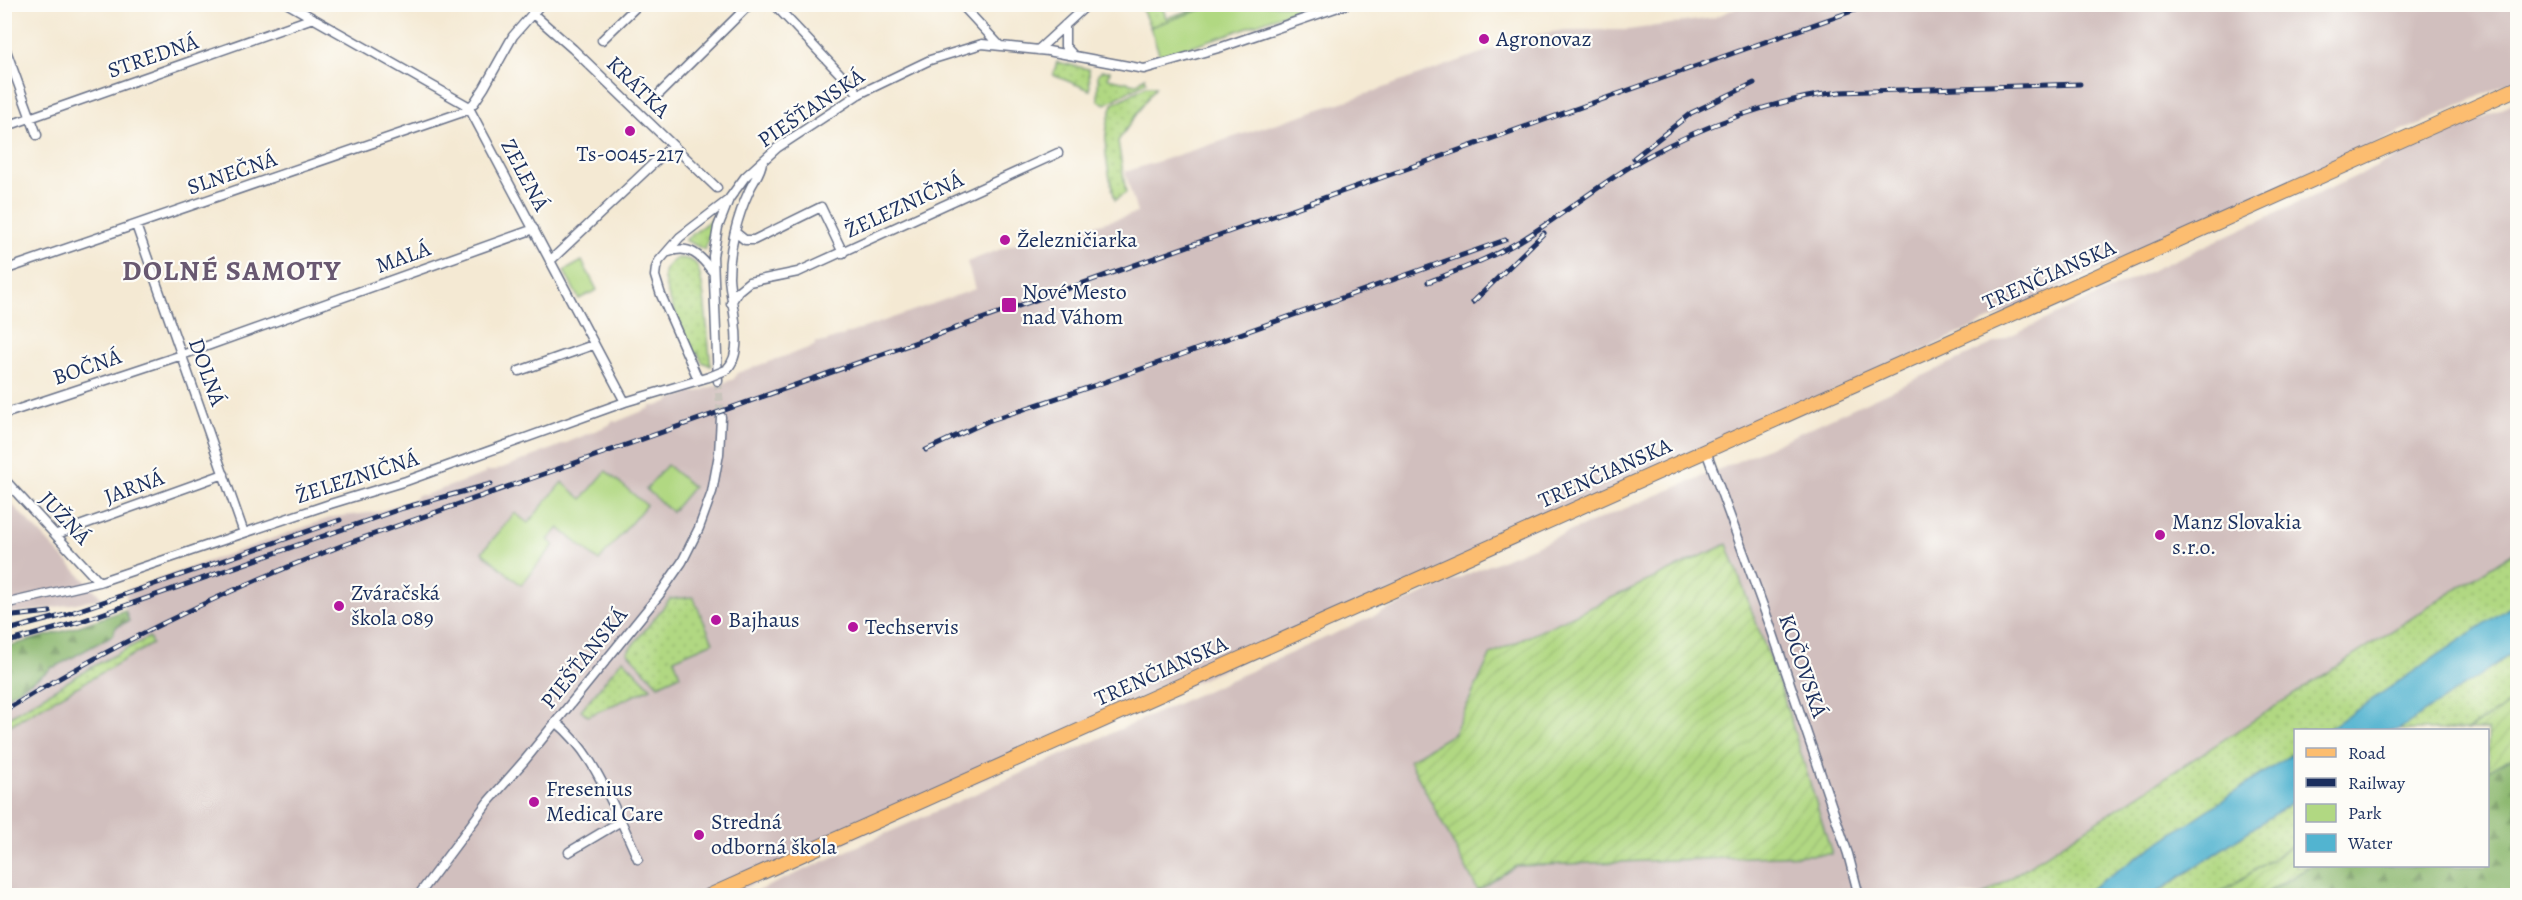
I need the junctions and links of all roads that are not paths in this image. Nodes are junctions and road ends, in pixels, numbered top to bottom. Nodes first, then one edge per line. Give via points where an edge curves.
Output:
1 (288, 4) edge
2 (541, 4) edge
3 (639, 4) edge
4 (750, 4) edge
5 (774, 4) edge
6 (961, 4) edge
7 (1088, 4) edge
8 (1347, 4) edge
9 (532, 13) junction
10 (313, 18) junction
11 (1065, 25) junction
12 (602, 40) dead end
13 (4, 45) edge
14 (999, 45) junction
15 (1038, 50) junction
16 (1074, 56) junction
17 (2517, 88) edge
18 (660, 93) dead end
19 (859, 94) junction
20 (468, 106) junction
21 (31, 117) junction
22 (4, 127) edge
23 (37, 135) dead end
24 (672, 146) junction
25 (1058, 153) dead end
26 (762, 162) junction
27 (717, 188) dead end
28 (729, 199) junction
29 (136, 225) junction
30 (534, 229) junction
31 (735, 232) junction
32 (669, 252) junction
33 (843, 254) junction
34 (549, 261) junction
35 (4, 270) edge
36 (712, 271) junction
37 (731, 303) junction
38 (593, 345) junction
39 (182, 355) junction
40 (519, 371) dead end
41 (698, 379) junction
42 (718, 381) tunnel mouth
43 (625, 402) junction
44 (4, 414) edge
45 (721, 417) tunnel mouth
46 (1706, 450) junction
47 (224, 474) junction
48 (4, 479) edge
49 (244, 533) junction
50 (57, 534) junction
51 (99, 582) junction
52 (4, 604) edge
53 (556, 722) junction
54 (621, 820) junction
55 (569, 852) dead end
56 (638, 859) dead end
57 (418, 896) edge
58 (709, 896) edge
59 (1858, 896) edge

1 - 10 street
2 - 9 street
3 - 12 street, KRÁTKA
4 - 18 street
5 - 19 street
6 - 14 street
7 - 11 street
8 - 16 street, PIEŠŤANSKÁ via 1144,69
9 - 20 street via 513,36 474,103
9 - 24 street, KRÁTKA
10 - 20 street
10 - 21 street, STREDNÁ
11 - 15 street
11 - 16 street via 1065,46
13 - 21 street
14 - 15 street, PIEŠŤANSKÁ
14 - 19 street, PIEŠŤANSKÁ via 982,44 953,51
15 - 16 street, PIEŠŤANSKÁ
17 - 46 main road, TRENČIANSKA
19 - 26 street, PIEŠŤANSKÁ via 794,135
20 - 29 street, SLNEČNÁ via 463,112
20 - 30 street, ZELENÁ
21 - 22 street, STREDNÁ
21 - 23 street
24 - 27 street, KRÁTKA
24 - 34 street
25 - 33 street, ŽELEZNIČNÁ
26 - 28 street, PIEŠŤANSKÁ
26 - 31 street
28 - 32 street via 680,237
28 - 36 street, PIEŠŤANSKÁ via 717,234
29 - 35 street, SLNEČNÁ
29 - 39 street, DOLNÁ
30 - 34 street, ZELENÁ
30 - 39 street, MALÁ
31 - 33 street via 745,240 754,240 821,207
31 - 37 street via 729,275
32 - 36 street via 681,249 695,253
32 - 41 street via 659,261 655,276
33 - 37 street, ŽELEZNIČNÁ via 798,272 743,285
34 - 38 street, ZELENÁ
36 - 42 street, PIEŠŤANSKÁ
37 - 41 street, ŽELEZNIČNÁ, bridge via 736,354 726,370
38 - 40 street
38 - 43 street, ZELENÁ
39 - 44 street, BOČNÁ
39 - 47 street, DOLNÁ
41 - 43 street, ŽELEZNIČNÁ
43 - 49 street, ŽELEZNIČNÁ via 406,481
45 - 53 street, PIEŠŤANSKÁ via 712,492 687,553 659,595
46 - 58 main road, TRENČIANSKA
46 - 59 street, KOČOVSKÁ via 1774,635 1848,854
47 - 49 street, DOLNÁ
47 - 50 street, JARNÁ
48 - 50 street, JUŽNÁ
49 - 51 street, ŽELEZNIČNÁ
50 - 51 street, JUŽNÁ
51 - 52 street, ŽELEZNIČNÁ
53 - 54 street via 594,766
53 - 57 street, PIEŠŤANSKÁ via 488,802
54 - 55 street
54 - 56 street

